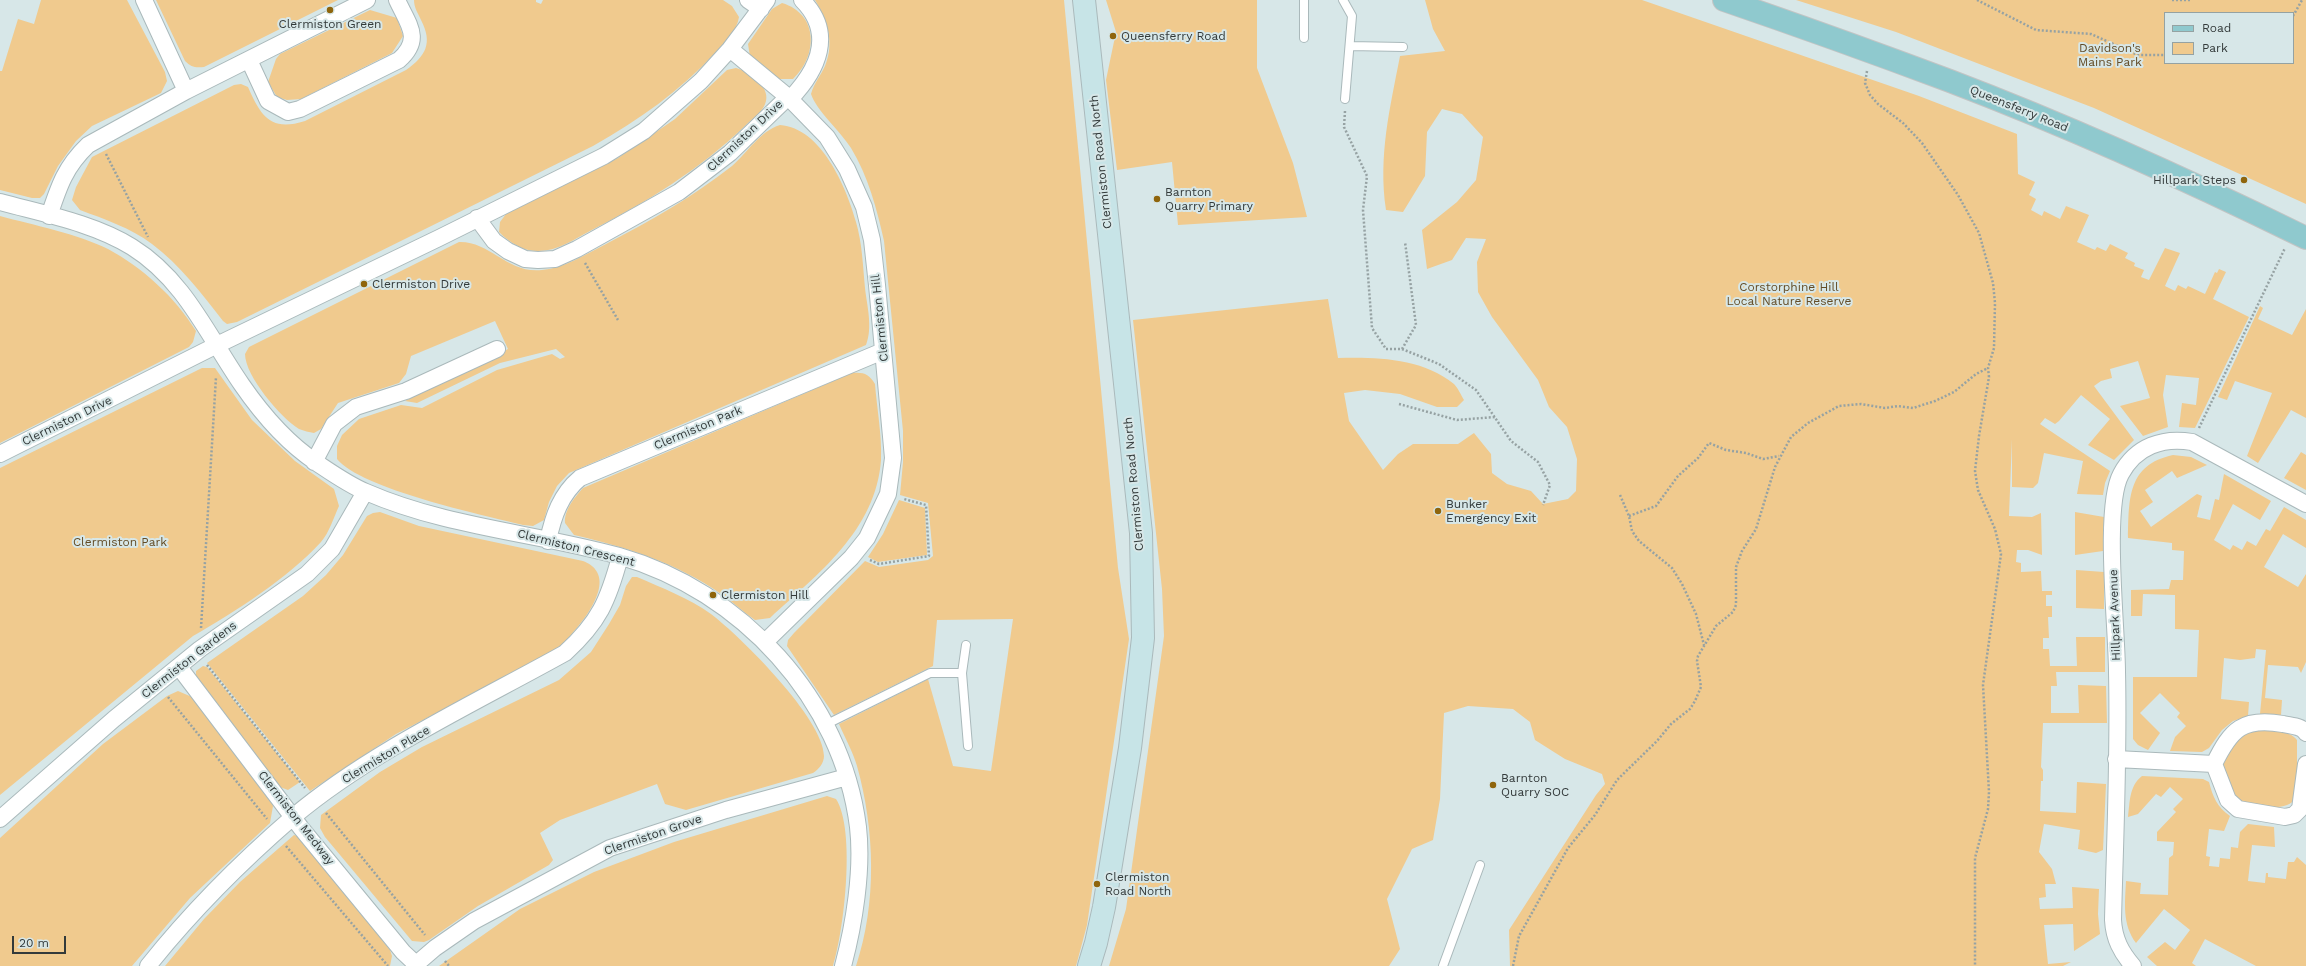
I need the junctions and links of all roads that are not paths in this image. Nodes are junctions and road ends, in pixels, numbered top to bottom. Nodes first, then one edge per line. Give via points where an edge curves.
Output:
1 (144, 0) edge
2 (367, 0) edge
3 (397, 0) edge
4 (748, 0) edge
5 (802, 0) edge
6 (1084, 0) edge
7 (1304, 0) edge
8 (1343, 0) edge
9 (1724, 0) edge
10 (764, 4) edge
11 (1304, 38) dead end
12 (1350, 46) junction
13 (1403, 47) dead end
14 (730, 49) junction
15 (249, 60) junction
16 (186, 91) junction
17 (789, 98) junction
18 (1345, 99) road end
19 (0, 202) edge
20 (49, 216) junction
21 (477, 218) junction
22 (2300, 235) edge
23 (217, 345) junction
24 (497, 348) dead end
25 (883, 351) junction
26 (0, 454) edge
27 (314, 462) junction
28 (365, 492) junction
29 (2306, 504) edge
30 (548, 541) junction
31 (620, 557) junction
32 (765, 642) junction
33 (966, 645) dead end
34 (179, 667) junction
35 (962, 673) junction
36 (825, 724) junction
37 (2306, 733) edge
38 (968, 746) dead end
39 (2116, 759) junction
40 (2214, 764) junction
41 (2306, 764) edge
42 (847, 777) junction
43 (294, 816) junction
44 (0, 819) edge
45 (1480, 865) dead end
46 (416, 965) edge
47 (148, 966) edge
48 (843, 966) edge
49 (1089, 966) edge
50 (1443, 966) edge
51 (2133, 966) edge

1 - 16 street
2 - 15 street
3 - 15 street via 411,32 412,42 409,51 399,60 300,109 288,112 268,101
4 - 10 street
5 - 17 street, Clermiston Drive via 812,12 819,30 820,50 810,76
6 - 49 street, Clermiston Road North via 1141,533 1143,638 1130,748 1105,900
7 - 11 lane
8 - 12 lane via 1352,16
9 - 22 main road, Queensferry Road via 1950,81 2111,147
10 - 14 street, Clermiston Drive
12 - 13 lane
12 - 18 lane
14 - 17 street, Clermiston Hill
14 - 21 street, Clermiston Drive via 701,81 644,131 604,156
15 - 16 street
16 - 20 street via 88,145 74,158 64,174
17 - 21 street, Clermiston Drive via 708,172 663,202 555,259 525,259 508,252 494,241
17 - 25 street, Clermiston Hill via 835,149 847,168 864,207 872,240
19 - 20 street, Clermiston Crescent
20 - 23 street, Clermiston Crescent via 116,239 145,257 165,273 180,290 198,313
21 - 23 street, Clermiston Drive
23 - 26 street, Clermiston Drive
23 - 27 street, Clermiston Crescent via 242,385 271,423
24 - 27 street via 406,391 356,407 334,424
25 - 30 street, Clermiston Park via 580,478 562,499
25 - 32 street, Clermiston Hill via 893,458 882,509 867,538 855,554
27 - 28 street, Clermiston Crescent
28 - 30 street, Clermiston Crescent via 429,513
28 - 34 street, Clermiston Gardens via 332,549 307,574 200,649
29 - 39 street, Hillpark Avenue via 2192,442 2172,440 2146,448 2130,461 2116,489 2113,538 2118,674
30 - 31 street, Clermiston Crescent
31 - 32 street, Clermiston Crescent via 661,571 709,596
31 - 43 street, Clermiston Place via 600,615 565,653 394,748
32 - 36 street, Clermiston Crescent via 787,665
33 - 35 lane
34 - 43 street, Clermiston Medway
34 - 44 street, Clermiston Gardens via 108,724
35 - 36 lane via 930,673
35 - 38 lane
36 - 42 street, Clermiston Crescent
37 - 40 street via 2295,726 2278,723 2247,723 2238,728
39 - 40 street
39 - 51 street, Hillpark Avenue via 2113,920 2116,941 2123,955
40 - 41 street via 2228,800 2238,808 2285,817 2300,809
42 - 46 street, Clermiston Grove via 719,812 610,848 474,921 435,948
42 - 48 street, Clermiston Crescent via 858,829 857,888 852,932
43 - 46 street, Clermiston Medway
43 - 47 street, Clermiston Place via 222,883
45 - 50 lane

